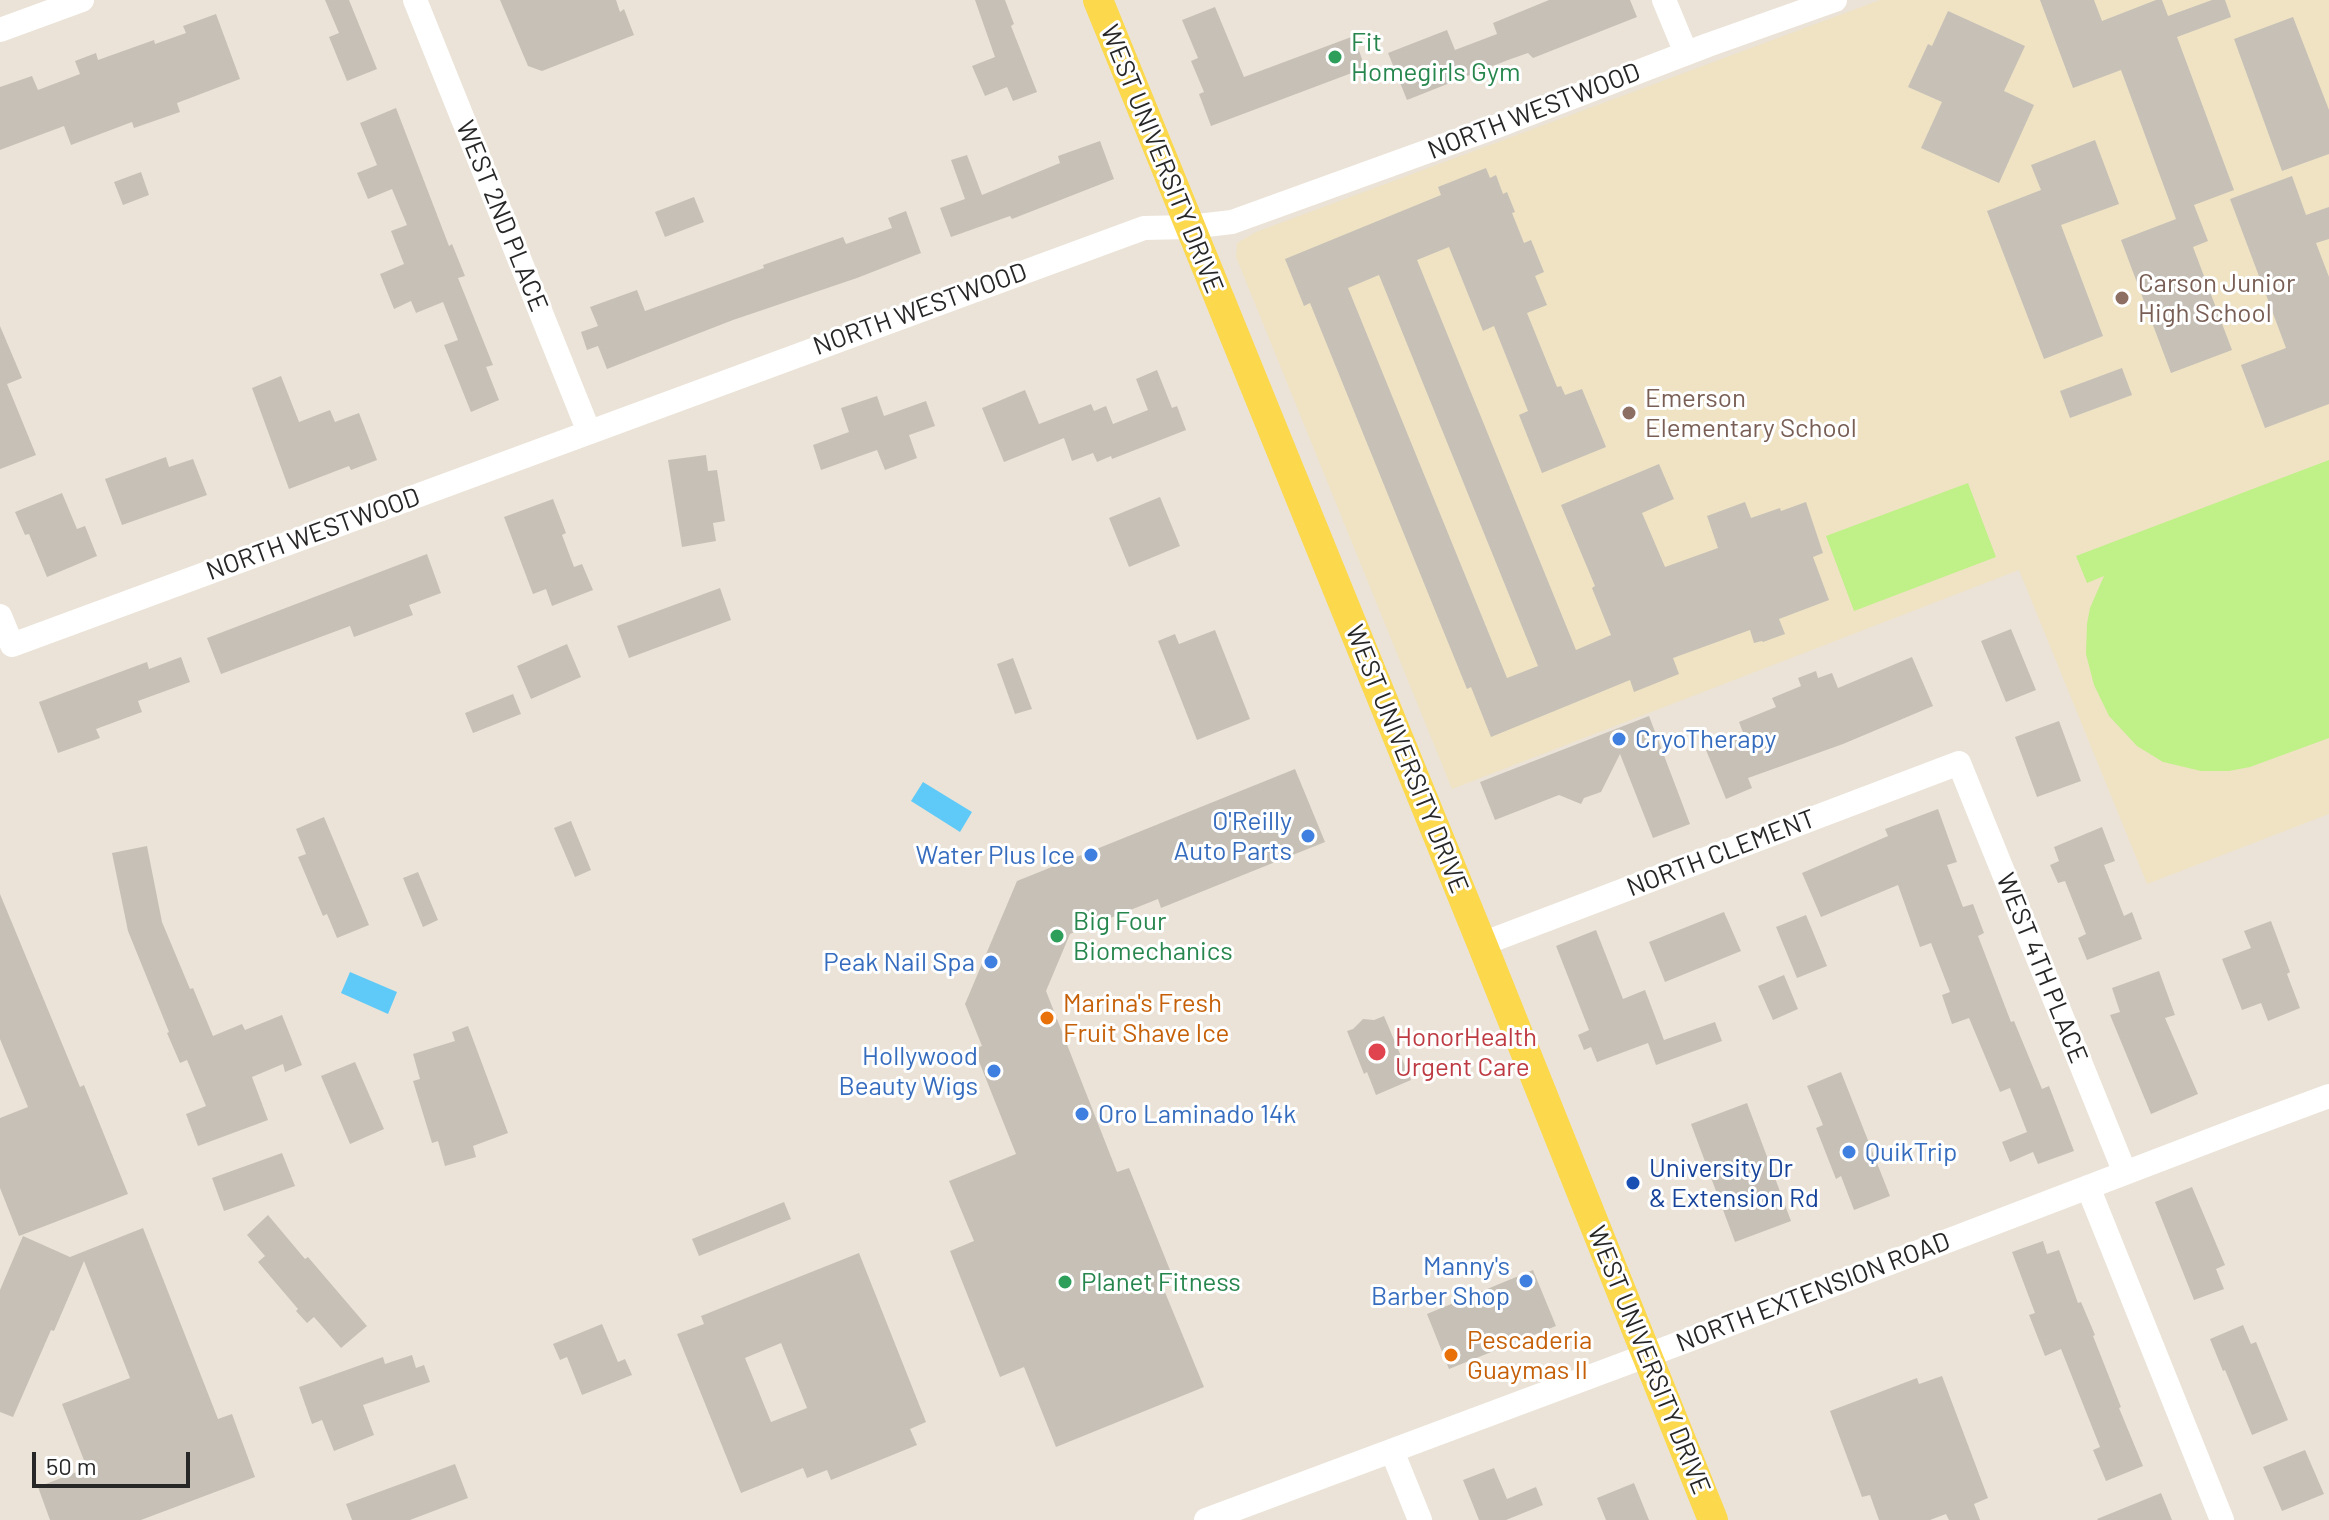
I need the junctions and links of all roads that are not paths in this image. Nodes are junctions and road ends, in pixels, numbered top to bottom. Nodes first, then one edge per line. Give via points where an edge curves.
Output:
1 (82, 0) edge
2 (415, 0) edge
3 (1098, 0) edge
4 (1664, 0) edge
5 (1835, 0) edge
6 (0, 30) edge
7 (1686, 53) junction
8 (1189, 227) junction
9 (589, 432) junction
10 (0, 616) edge
11 (1959, 763) joint
12 (1482, 944) junction
13 (2329, 1096) edge
14 (2125, 1173) junction
15 (2088, 1187) junction
16 (1648, 1355) junction
17 (1392, 1451) junction
18 (1206, 1520) edge
19 (1420, 1520) edge
20 (1713, 1520) edge
21 (2222, 1520) edge

1 - 6 street
2 - 9 street, WEST 2ND PLACE
3 - 8 main road, WEST UNIVERSITY DRIVE
4 - 7 street
5 - 7 street, NORTH WESTWOOD
7 - 8 street, NORTH WESTWOOD via 1232,222
8 - 9 street, NORTH WESTWOOD via 1144,228
8 - 12 main road, WEST UNIVERSITY DRIVE
9 - 10 street, NORTH WESTWOOD via 12,645
11 - 12 street, NORTH CLEMENT
11 - 14 street, WEST 4TH PLACE
12 - 16 main road, WEST UNIVERSITY DRIVE
13 - 14 street, NORTH EXTENSION ROAD
14 - 15 street, NORTH EXTENSION ROAD
15 - 16 street, NORTH EXTENSION ROAD
15 - 21 street
16 - 17 street, NORTH EXTENSION ROAD
16 - 20 main road, WEST UNIVERSITY DRIVE
17 - 18 street, NORTH EXTENSION ROAD
17 - 19 street

